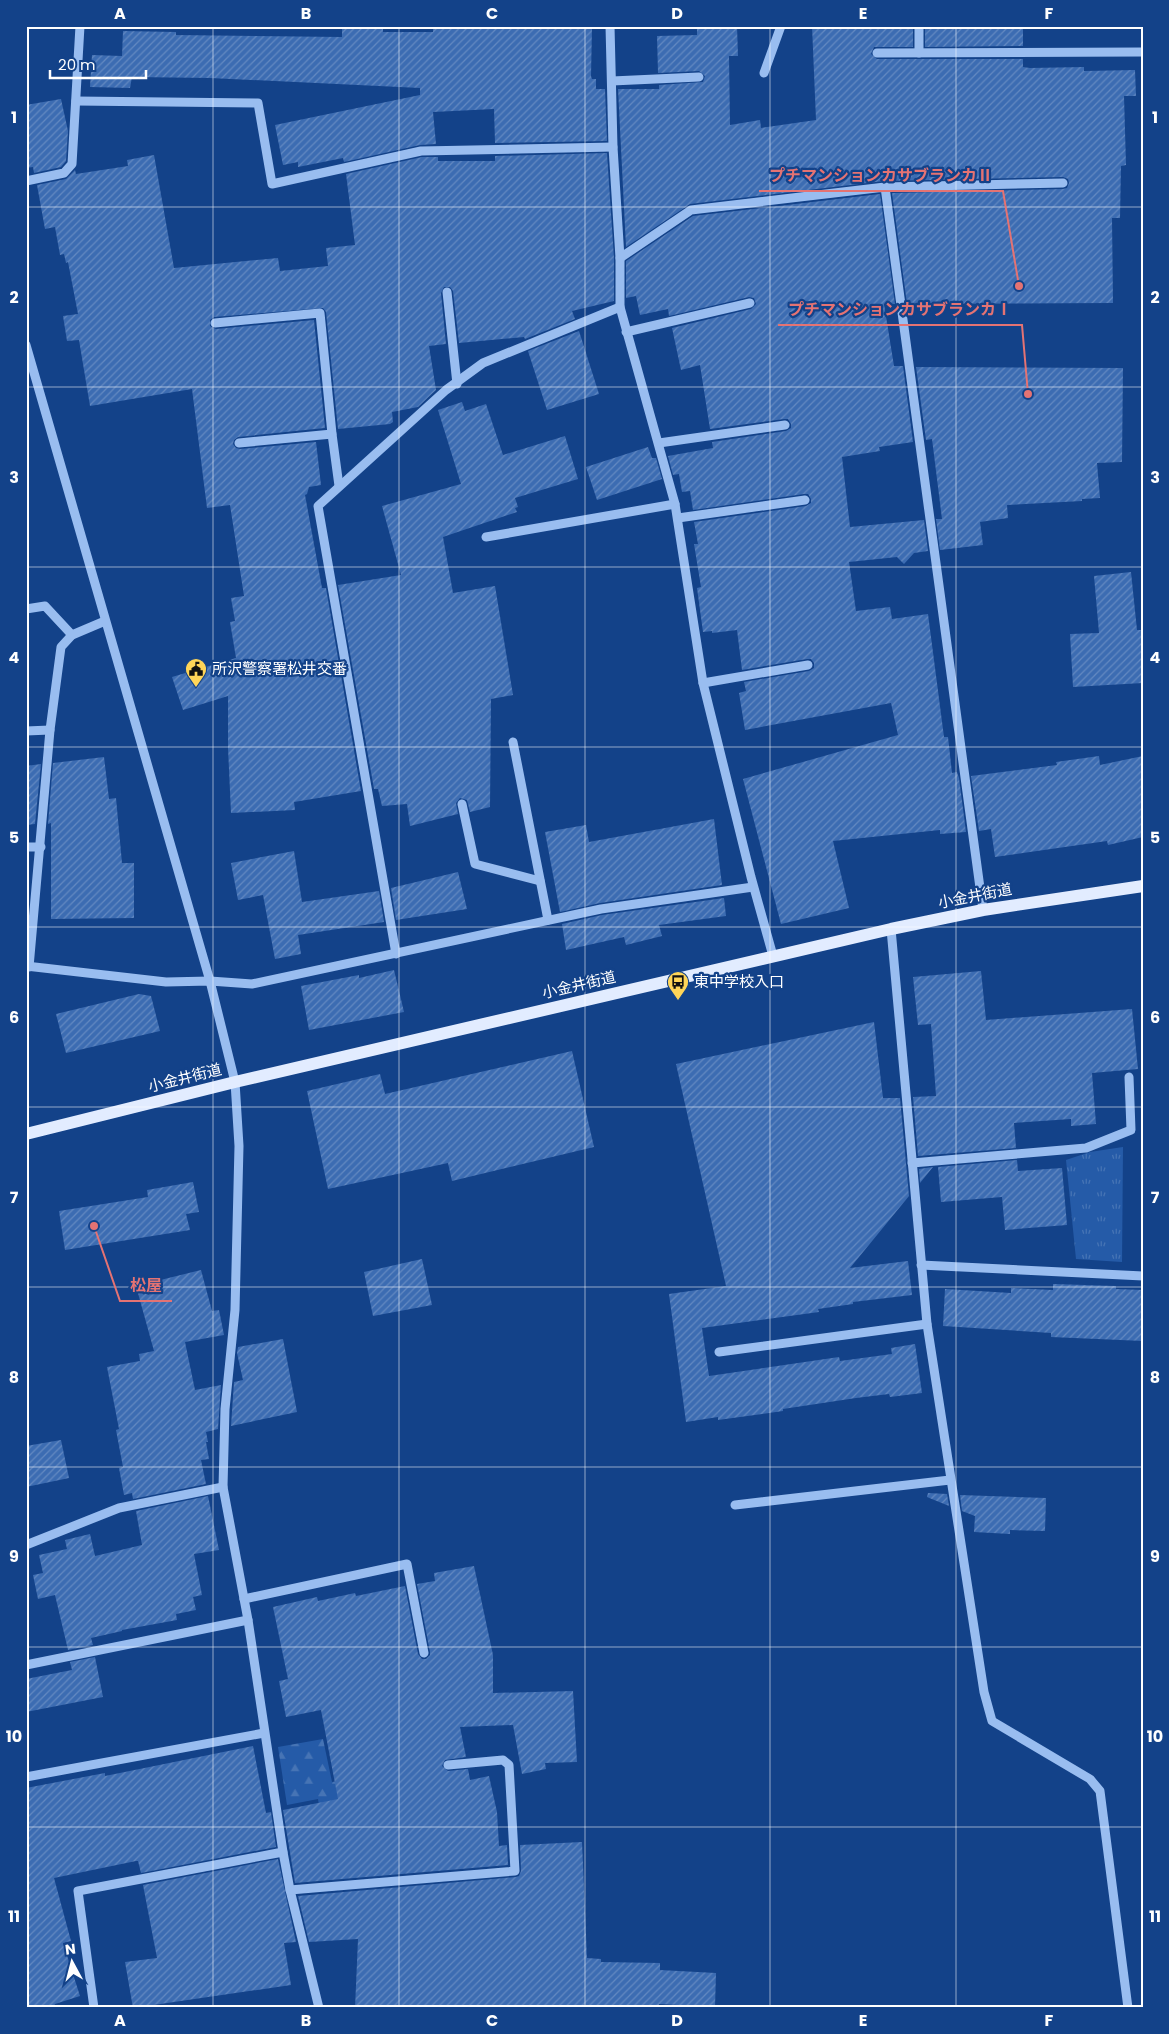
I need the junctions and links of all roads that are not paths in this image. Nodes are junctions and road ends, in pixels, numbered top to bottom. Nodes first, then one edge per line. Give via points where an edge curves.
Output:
1 (80, 26) edge
2 (610, 26) edge
3 (781, 26) edge
4 (919, 26) edge
5 (920, 52) junction
6 (1143, 52) edge
7 (877, 53) dead end
8 (764, 73) dead end
9 (700, 77) dead end
10 (612, 81) junction
11 (76, 100) junction
12 (613, 147) junction
13 (26, 181) edge
14 (1063, 183) dead end
15 (885, 187) junction
16 (620, 258) junction
17 (447, 292) dead end
18 (750, 303) dead end
19 (620, 307) junction
20 (215, 323) dead end
21 (626, 332) junction
22 (26, 344) edge
23 (456, 384) junction
24 (785, 425) dead end
25 (332, 434) junction
26 (239, 443) dead end
27 (659, 444) junction
28 (340, 486) junction
29 (805, 500) dead end
30 (675, 504) junction
31 (678, 518) junction
32 (486, 537) dead end
33 (26, 609) edge
34 (105, 621) junction
35 (72, 635) junction
36 (808, 665) dead end
37 (704, 682) junction
38 (50, 730) junction
39 (26, 731) edge
40 (513, 742) dead end
41 (462, 804) dead end
42 (26, 847) edge
43 (41, 847) junction
44 (540, 881) junction
45 (1143, 886) edge
46 (753, 887) junction
47 (983, 910) junction
48 (548, 920) junction
49 (891, 929) junction
50 (396, 954) junction
51 (773, 956) junction
52 (28, 966) edge
53 (210, 981) junction
54 (1129, 1077) dead end
55 (235, 1082) junction
56 (26, 1134) edge
57 (912, 1163) junction
58 (921, 1265) junction
59 (1143, 1276) edge
60 (928, 1324) junction
61 (719, 1352) dead end
62 (950, 1480) junction
63 (224, 1487) junction
64 (735, 1504) dead end
65 (26, 1545) edge
66 (244, 1599) junction
67 (248, 1620) junction
68 (424, 1653) dead end
69 (26, 1665) edge
70 (264, 1733) junction
71 (448, 1765) dead end
72 (26, 1777) edge
73 (283, 1852) junction
74 (290, 1890) junction
75 (94, 2008) edge
76 (319, 2008) edge
77 (1128, 2008) edge

1 - 11 street
2 - 10 street
3 - 8 street
4 - 5 street
5 - 6 street
5 - 7 street
9 - 10 street
10 - 12 street
11 - 12 street via 258,103 272,184 421,151
11 - 13 street via 72,164 64,173
12 - 16 street
14 - 15 street
15 - 16 street via 691,210
15 - 47 street
16 - 19 street
17 - 23 street
18 - 21 street
19 - 21 street
19 - 23 street via 483,363
20 - 25 street via 320,313
21 - 27 street
22 - 34 street
23 - 28 street
24 - 27 street
25 - 26 street
25 - 28 street
27 - 30 street
28 - 50 street via 318,506
29 - 31 street
30 - 31 street
30 - 32 street
31 - 37 street
33 - 35 street via 45,606
34 - 35 street
34 - 53 street
35 - 38 street via 61,647
36 - 37 street
37 - 46 street
38 - 39 street
38 - 43 street
40 - 44 street
41 - 44 street via 475,864
42 - 43 street
43 - 52 street
44 - 48 street
45 - 47 main road, 小金井街道
46 - 48 street
46 - 51 street
47 - 49 main road, 小金井街道
48 - 50 street
49 - 51 main road, 小金井街道
49 - 57 street
50 - 53 street via 252,984
51 - 55 main road, 小金井街道
52 - 53 street via 166,982
53 - 55 street
54 - 57 street via 1131,1130 1086,1148
55 - 56 main road, 小金井街道
55 - 63 street via 239,1146 235,1310 225,1409
57 - 58 street
58 - 59 street
58 - 60 street
60 - 61 street
60 - 62 street
62 - 64 street
62 - 77 street via 984,1692 992,1721 1090,1779 1100,1791
63 - 65 street via 119,1508
63 - 66 street
66 - 67 street
66 - 68 street via 408,1564
67 - 69 street
67 - 70 street
70 - 72 street
70 - 73 street
71 - 74 street via 503,1760 509,1764 515,1871
73 - 74 street
73 - 75 street via 78,1891
74 - 76 street

